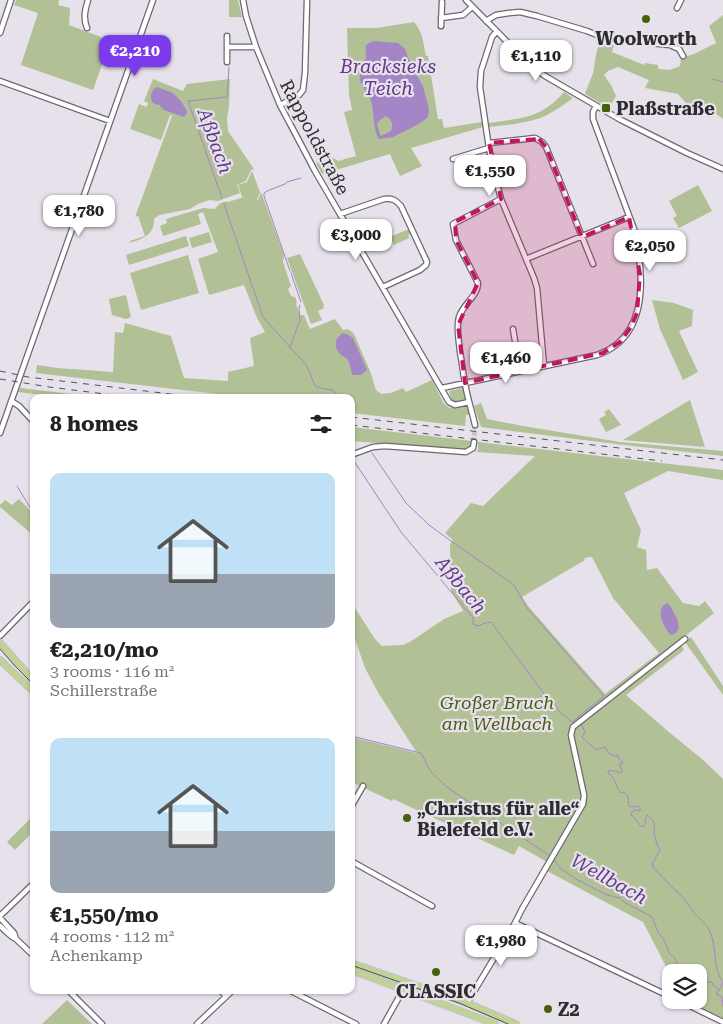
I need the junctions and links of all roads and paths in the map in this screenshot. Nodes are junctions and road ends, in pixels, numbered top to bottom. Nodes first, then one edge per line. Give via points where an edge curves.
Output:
1 (11, 0) edge
2 (88, 0) edge
3 (153, 0) edge
4 (243, 0) edge
5 (307, 0) edge
6 (466, 0) edge
7 (681, 0) edge
8 (442, 2) dead end
9 (472, 7) junction
10 (677, 8) dead end
11 (442, 18) junction
12 (486, 21) junction
13 (441, 26) dead end
14 (87, 28) dead end
15 (496, 32) junction
16 (0, 33) edge
17 (227, 36) dead end
18 (256, 46) junction
19 (227, 47) junction
20 (683, 56) dead end
21 (226, 62) dead end
22 (0, 81) edge
23 (280, 105) junction
24 (596, 106) junction
25 (110, 121) junction
26 (489, 145) junction
27 (457, 165) dead end
28 (723, 169) edge
29 (501, 199) junction
30 (340, 214) junction
31 (629, 217) junction
32 (582, 237) junction
33 (526, 260) junction
34 (593, 264) dead end
35 (382, 287) junction
36 (513, 329) dead end
37 (544, 366) junction
38 (520, 371) junction
39 (465, 383) junction
40 (442, 388) junction
41 (11, 401) junction
42 (469, 402) junction
43 (30, 418) edge
44 (475, 425) tunnel mouth
45 (0, 433) edge
46 (474, 442) dead end
47 (355, 454) edge
48 (30, 605) edge
49 (0, 636) edge
50 (685, 639) dead end
51 (0, 643) edge
52 (0, 660) edge
53 (30, 677) edge
54 (30, 688) edge
55 (363, 786) dead end
56 (355, 800) edge
57 (355, 863) edge
58 (30, 887) edge
59 (432, 906) dead end
60 (0, 917) edge
61 (515, 923) junction
62 (0, 926) edge
63 (16, 939) junction
64 (30, 952) edge
65 (355, 964) edge
66 (355, 972) edge
67 (403, 990) junction
68 (662, 993) edge
69 (72, 994) edge
70 (228, 994) edge
71 (297, 994) edge
72 (226, 996) joint
73 (467, 1003) junction
74 (696, 1009) edge
75 (461, 1011) junction
76 (723, 1022) edge
77 (102, 1024) edge
78 (197, 1024) edge
79 (356, 1024) edge
80 (384, 1024) edge
81 (495, 1024) edge
82 (516, 1024) edge

1 - 16 street
2 - 14 street via 84,16
3 - 25 street
4 - 18 street, Rappoldstraße
5 - 23 street via 303,90 299,96
6 - 9 street
7 - 10 street
8 - 11 street
9 - 11 street via 463,15
9 - 12 street
11 - 13 street
12 - 15 street
12 - 20 street via 502,13 531,14 607,39 670,45 679,49
15 - 24 street via 536,70
15 - 26 street via 480,78
17 - 19 street
18 - 19 street
18 - 23 street, Rappoldstraße
19 - 21 street
22 - 25 street
23 - 30 street, Rappoldstraße
24 - 28 street
24 - 31 street via 593,119
25 - 41 street
26 - 27 street via 454,158
26 - 29 street
26 - 32 street via 535,138 542,142
29 - 33 street
29 - 39 street via 453,224 456,240 478,283 476,293 459,315 458,338
30 - 35 street, Rappoldstraße
30 - 35 street via 390,198 401,206 427,262 420,270
31 - 32 street
31 - 37 street via 637,244 640,274 635,320 620,342 603,353
32 - 33 street
32 - 34 street
33 - 37 street via 537,288
35 - 40 street, Rappoldstraße
36 - 38 street
37 - 38 street
38 - 39 street
39 - 40 street
39 - 42 street
40 - 42 street, Rappoldstraße via 451,404
41 - 43 street
41 - 45 street
42 - 44 street
46 - 47 street via 473,448 466,452 384,446
48 - 49 street
50 - 61 street via 573,727 571,735 584,795 583,804
51 - 53 main road
52 - 54 main road
55 - 56 street
57 - 59 street
58 - 60 street
60 - 63 street
61 - 68 street
61 - 73 street
62 - 63 street
63 - 64 street
65 - 73 main road
66 - 67 main road
67 - 75 main road
67 - 80 street
69 - 77 street
70 - 72 street
71 - 79 street
72 - 78 street
73 - 75 main road
73 - 82 main road
74 - 76 street
75 - 81 main road

